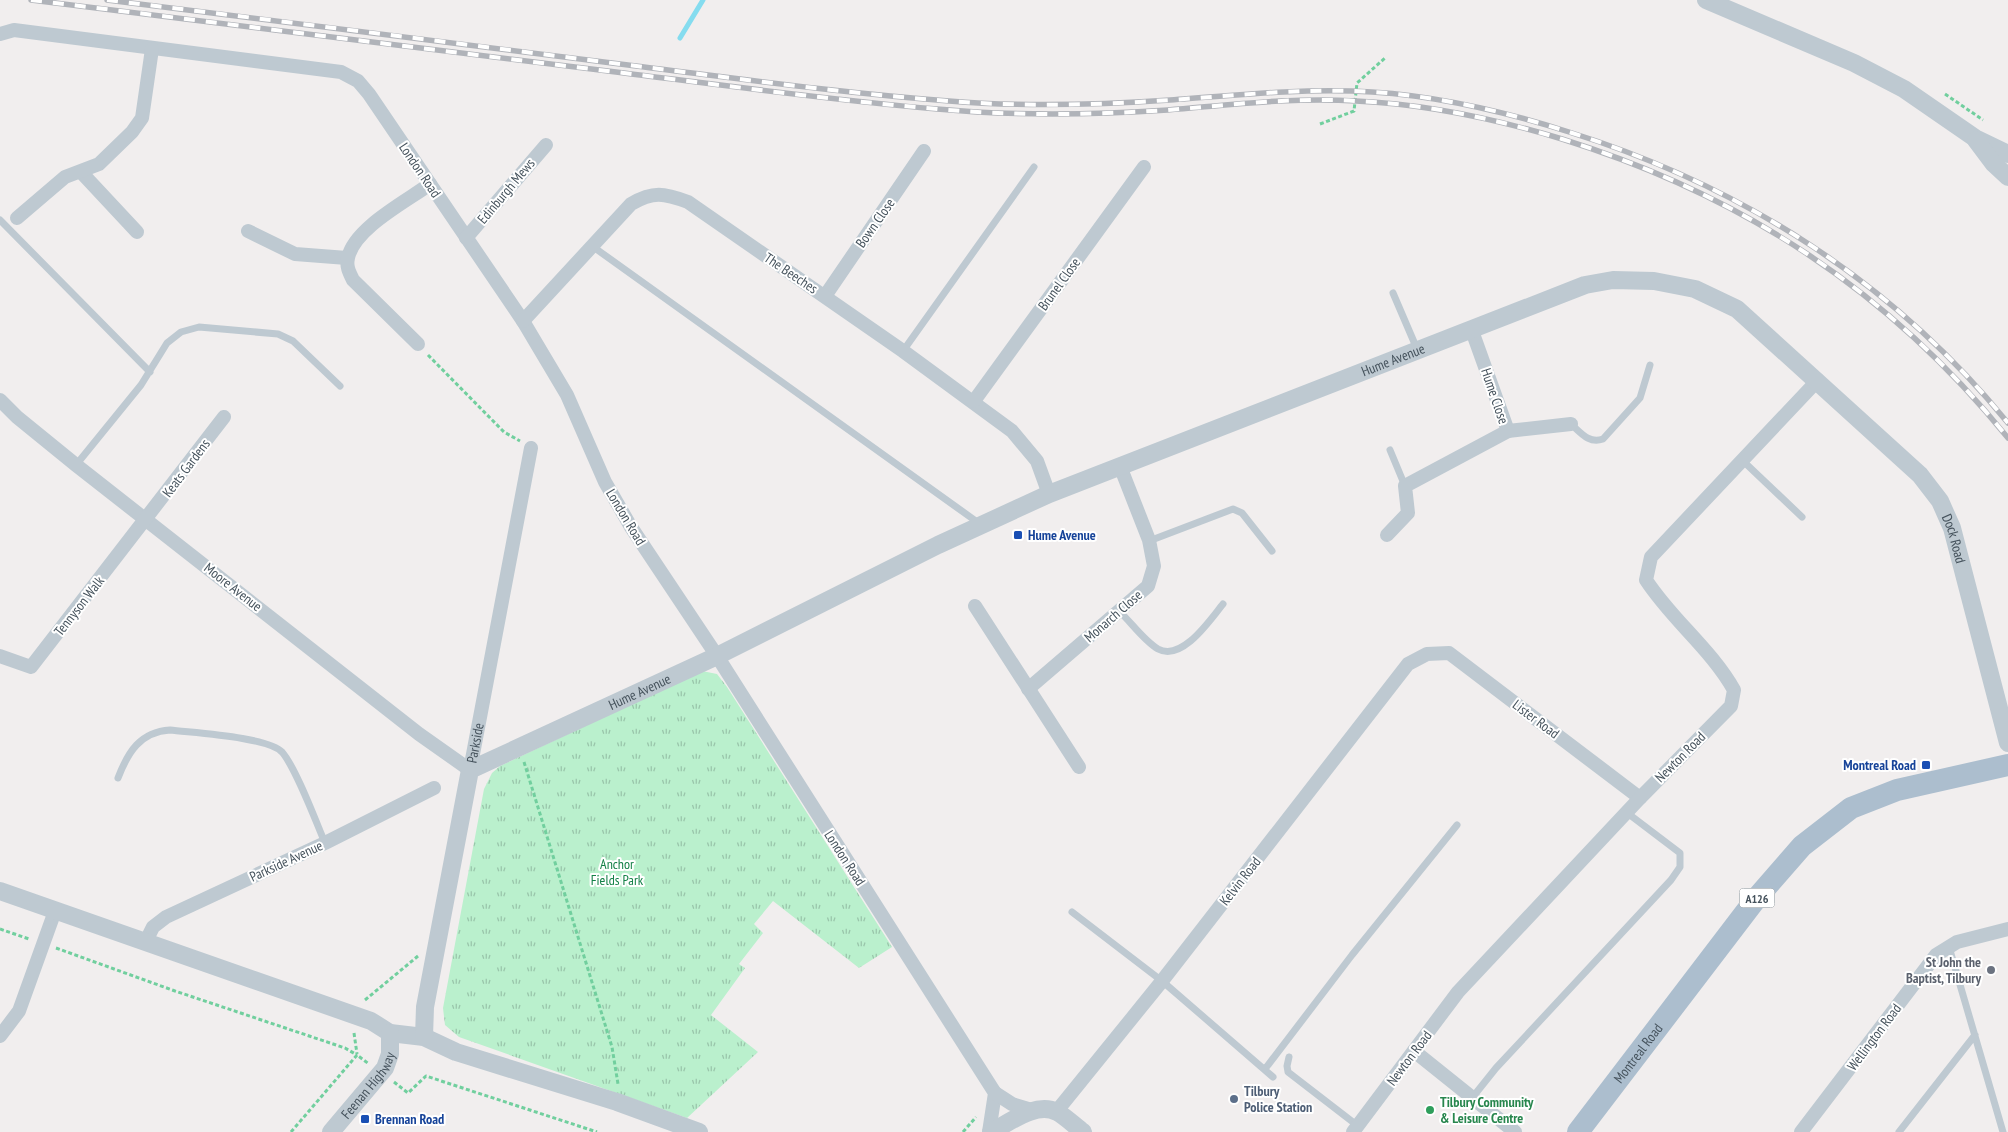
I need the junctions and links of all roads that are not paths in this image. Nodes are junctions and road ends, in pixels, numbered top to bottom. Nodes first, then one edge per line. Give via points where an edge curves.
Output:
1 (1706, 0) edge
2 (0, 34) edge
3 (152, 49) junction
4 (1975, 138) junction
5 (546, 145) dead end
6 (924, 151) dead end
7 (2008, 154) edge
8 (1034, 167) dead end
9 (1144, 167) dead end
10 (81, 172) junction
11 (2008, 177) edge
12 (430, 184) junction
13 (17, 218) dead end
14 (0, 220) edge
15 (248, 231) dead end
16 (137, 232) dead end
17 (466, 238) junction
18 (592, 246) junction
19 (348, 258) junction
20 (1393, 293) dead end
21 (824, 296) junction
22 (523, 322) junction
23 (1472, 328) junction
24 (418, 344) road end
25 (1417, 350) junction
26 (903, 351) junction
27 (1650, 365) dead end
28 (150, 372) junction
29 (1818, 380) junction
30 (340, 386) dead end
31 (0, 400) edge
32 (974, 401) junction
33 (224, 417) dead end
34 (1572, 424) joint
35 (1508, 431) junction
36 (531, 448) road end
37 (1390, 450) dead end
38 (1742, 460) junction
39 (76, 465) junction
40 (1120, 466) junction
41 (1405, 486) junction
42 (1049, 494) junction
43 (1802, 517) dead end
44 (147, 519) junction
45 (980, 524) junction
46 (1387, 535) dead end
47 (1149, 541) junction
48 (1272, 551) dead end
49 (1223, 604) dead end
50 (975, 606) dead end
51 (1119, 611) junction
52 (1427, 654) joint
53 (0, 656) edge
54 (717, 656) junction
55 (1028, 689) junction
56 (2008, 743) edge
57 (2008, 765) edge
58 (1079, 767) dead end
59 (470, 770) junction
60 (118, 778) dead end
61 (434, 788) dead end
62 (1640, 798) junction
63 (1626, 812) junction
64 (1457, 825) dead end
65 (325, 843) junction
66 (0, 891) edge
67 (56, 911) junction
68 (1072, 912) dead end
69 (2008, 928) edge
70 (146, 941) junction
71 (1949, 947) junction
72 (1162, 981) junction
73 (390, 1033) junction
74 (1975, 1035) junction
75 (0, 1036) edge
76 (424, 1037) junction
77 (1414, 1051) junction
78 (1289, 1057) dead end
79 (1265, 1069) junction
80 (1274, 1077) dead end
81 (995, 1093) junction
82 (1472, 1098) junction
83 (1035, 1111) junction
84 (1056, 1112) junction
85 (1356, 1129) edge
86 (331, 1132) edge
87 (699, 1132) edge
88 (990, 1132) edge
89 (1083, 1132) edge
90 (1515, 1132) edge
91 (1578, 1132) edge
92 (1801, 1132) edge
93 (1899, 1132) edge
94 (2003, 1132) edge

1 - 4 street via 1854,63 1904,89
2 - 3 street, London Road via 14,30
3 - 10 street via 142,118 99,164
3 - 12 street, London Road via 341,72 358,81 369,94
4 - 7 street
4 - 11 street
5 - 17 street, Edinburgh Mews
6 - 21 street, Bown Close
8 - 26 lane
9 - 32 street, Brunel Close
10 - 13 street via 65,177
10 - 16 street
12 - 17 street, London Road
12 - 19 street via 364,231 355,241
14 - 28 lane
15 - 19 street via 295,254
17 - 22 street, London Road
18 - 21 street, The Beeches via 630,204 644,196 666,195 688,202
18 - 22 street, The Beeches
18 - 45 lane
19 - 24 street via 347,268 353,280
20 - 25 lane
21 - 26 street, The Beeches
22 - 54 street, London Road via 567,395 609,490
23 - 25 street, Hume Avenue
23 - 29 street, Hume Avenue via 1585,285 1612,280 1654,281 1694,290 1738,309
23 - 35 street, Hume Close
25 - 40 street, Hume Avenue
26 - 32 street, The Beeches
27 - 34 lane via 1640,398 1603,439 1589,440
28 - 30 lane via 167,343 181,332 199,327 286,336
28 - 39 lane
29 - 38 street, Newton Road
29 - 56 street, Dock Road via 1920,475 1940,501 1954,538
31 - 39 street, Moore Avenue
32 - 42 street, The Beeches via 1012,430 1037,461
33 - 44 street, Keats Gardens
34 - 35 street, Hume Close
35 - 41 street
36 - 59 street, Parkside
37 - 41 lane
38 - 43 lane
38 - 62 street, Newton Road via 1651,557 1646,580 1662,604 1723,670 1734,690 1731,706
39 - 44 street, Moore Avenue
40 - 42 street, Hume Avenue
40 - 47 street, Monarch Close
41 - 46 street via 1408,513
42 - 45 street, Hume Avenue
44 - 53 street, Tennyson Walk via 31,667
44 - 59 street, Moore Avenue via 419,734
45 - 54 street, Hume Avenue
47 - 48 lane via 1233,509 1242,513
47 - 51 street, Monarch Close via 1154,566 1148,586
49 - 51 lane via 1189,644 1165,651 1156,648
50 - 55 street
51 - 55 street, Monarch Close
52 - 62 street, Lister Road via 1449,653
52 - 72 street, Kelvin Road via 1408,664
54 - 59 street, Hume Avenue
54 - 81 street, London Road
55 - 58 street
57 - 91 main road, Montreal Road / A126 via 1897,790 1851,808 1802,846 1755,900
59 - 76 street, Parkside via 425,1006
60 - 65 lane via 126,756 136,744 158,731 264,742 274,746 286,759
61 - 65 street, Parkside Avenue
62 - 63 street, Newton Road
63 - 77 street, Newton Road via 1458,992
63 - 82 lane via 1680,853 1680,867
64 - 79 lane
65 - 70 street, Parkside Avenue via 166,917 153,927
66 - 67 street
67 - 70 street
67 - 75 street via 19,1012
68 - 72 lane
69 - 71 street, Wellington Road
70 - 73 street via 371,1022
71 - 74 lane
71 - 92 street, Wellington Road via 1936,956
72 - 79 lane
72 - 84 street, Kelvin Road
73 - 76 street
73 - 86 street, Feenan Highway via 390,1054 385,1068
74 - 93 lane
74 - 94 lane
76 - 87 street via 456,1052 617,1102
77 - 82 street
77 - 85 street, Newton Road
78 - 85 lane via 1288,1072
79 - 80 lane
81 - 83 street via 1012,1104
81 - 88 street
82 - 90 street
83 - 84 street
83 - 88 street
84 - 89 street

